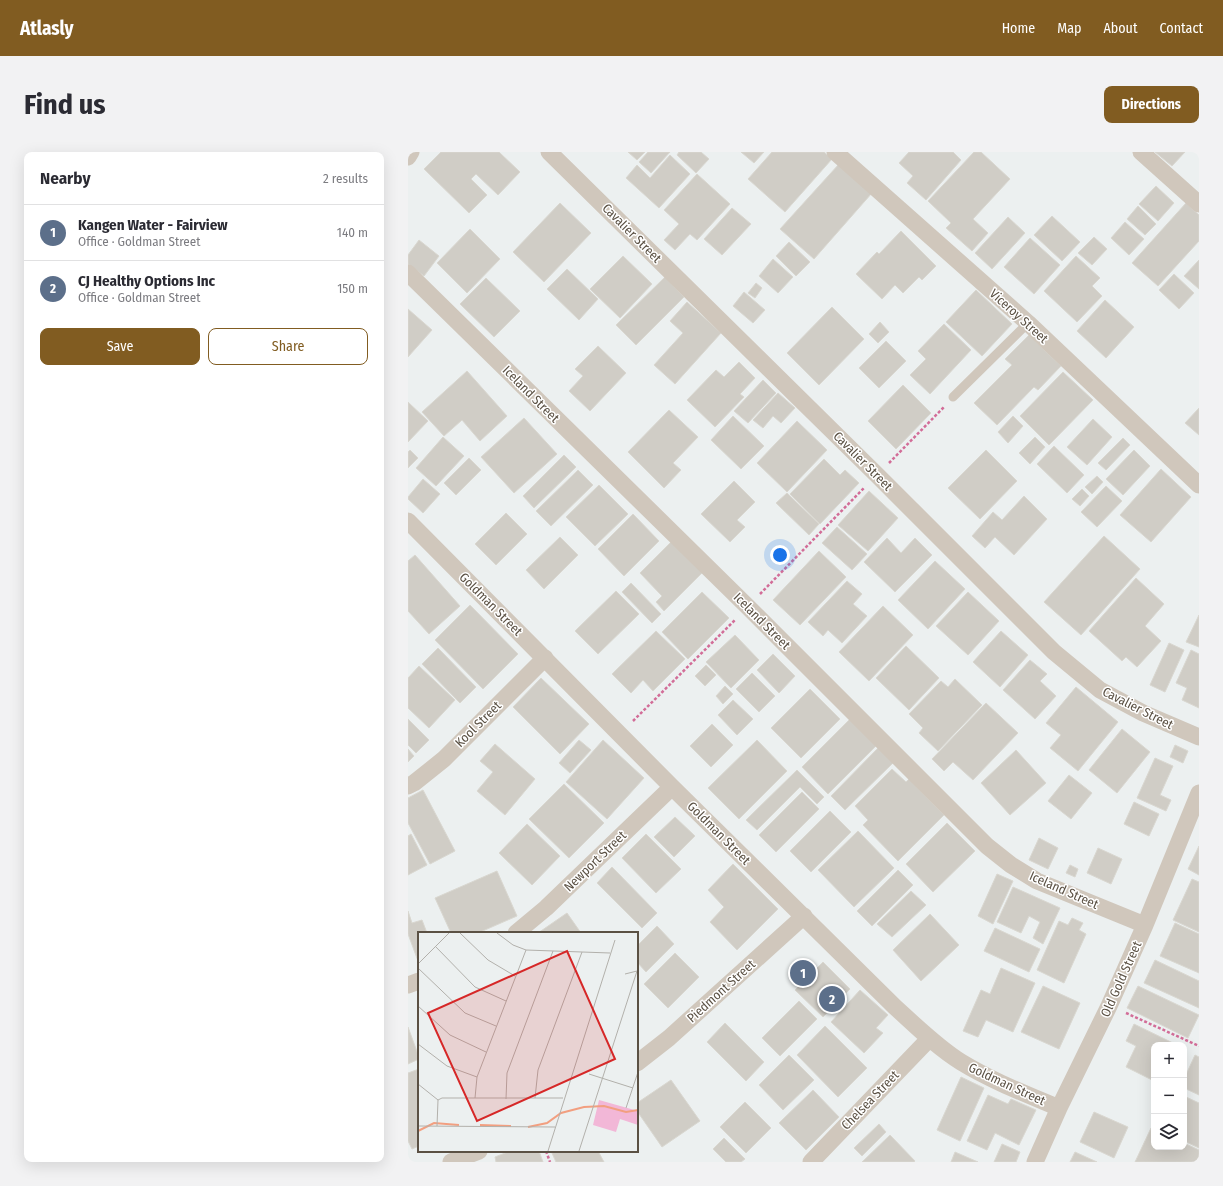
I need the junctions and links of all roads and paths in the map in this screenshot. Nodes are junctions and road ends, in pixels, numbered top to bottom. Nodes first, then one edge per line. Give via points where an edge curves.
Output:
1 (411, 152) edge
2 (549, 152) edge
3 (835, 152) edge
4 (1141, 152) edge
5 (408, 157) edge
6 (1199, 204) edge
7 (408, 273) edge
8 (1028, 323) junction
9 (953, 398) joint
10 (877, 475) junction
11 (1199, 485) edge
12 (408, 521) edge
13 (414, 538) edge
14 (748, 607) junction
15 (545, 658) junction
16 (620, 734) junction
17 (1199, 738) edge
18 (408, 786) edge
19 (672, 787) junction
20 (1199, 793) edge
21 (804, 916) junction
22 (1145, 925) junction
23 (517, 932) edge
24 (418, 981) edge
25 (408, 985) edge
26 (1109, 1006) junction
27 (930, 1039) junction
28 (1199, 1046) edge
29 (638, 1062) edge
30 (1059, 1108) junction
31 (476, 1152) edge
32 (546, 1152) edge
33 (451, 1162) edge
34 (550, 1162) edge
35 (811, 1162) edge
36 (1035, 1162) edge

1 - 5 street
2 - 10 street, Cavalier Street
3 - 8 street, Viceroy Street
4 - 6 street
7 - 14 street, Iceland Street
8 - 9 lane
8 - 11 street, Viceroy Street
9 - 10 path
10 - 14 path
10 - 17 street, Cavalier Street via 1076,672 1122,703
12 - 13 street, Goldman Street
13 - 15 street, Goldman Street
14 - 16 path
14 - 22 street, Iceland Street via 987,846 1011,865 1037,880
15 - 16 street, Goldman Street
15 - 18 street, Kool Street via 444,759
16 - 19 street, Goldman Street
19 - 21 street, Goldman Street
19 - 23 street, Newport Street via 546,908
20 - 22 street, Old Gold Street
21 - 27 street, Goldman Street
21 - 29 street, Piedmont Street via 669,1038
22 - 26 street, Old Gold Street
24 - 25 street
26 - 28 path
26 - 30 street, Old Gold Street
27 - 30 street, Goldman Street via 960,1062
27 - 35 street, Chelsea Street
30 - 36 street, Old Gold Street
31 - 33 street
32 - 34 path

